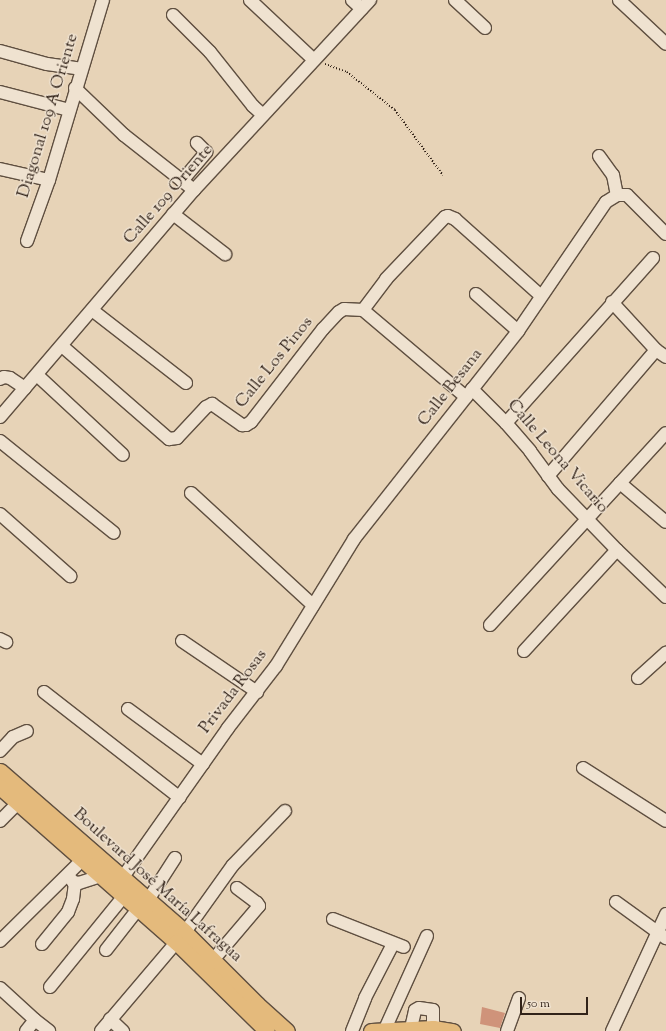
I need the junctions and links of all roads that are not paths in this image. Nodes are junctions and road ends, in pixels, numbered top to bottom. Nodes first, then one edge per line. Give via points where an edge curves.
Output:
1 (103, 0) edge
2 (250, 0) edge
3 (352, 0) edge
4 (455, 0) edge
5 (619, 0) edge
6 (366, 5) edge
7 (173, 15) dead end
8 (485, 28) dead end
9 (666, 44) edge
10 (0, 51) edge
11 (313, 59) junction
12 (81, 69) junction
13 (75, 88) junction
14 (0, 92) edge
15 (69, 110) junction
16 (262, 115) junction
17 (197, 142) dead end
18 (599, 156) dead end
19 (0, 169) edge
20 (49, 180) junction
21 (182, 181) junction
22 (194, 190) junction
23 (617, 194) junction
24 (173, 214) junction
25 (666, 234) edge
26 (27, 241) dead end
27 (225, 254) dead end
28 (653, 258) dead end
29 (476, 294) dead end
30 (541, 296) junction
31 (612, 302) junction
32 (92, 310) junction
33 (363, 310) junction
34 (518, 331) junction
35 (62, 346) junction
36 (656, 350) junction
37 (666, 357) edge
38 (37, 375) junction
39 (0, 379) edge
40 (186, 383) dead end
41 (25, 388) junction
42 (469, 393) junction
43 (0, 417) edge
44 (506, 423) junction
45 (666, 433) edge
46 (0, 441) edge
47 (123, 455) dead end
48 (548, 476) junction
49 (620, 483) junction
50 (191, 493) dead end
51 (0, 514) edge
52 (586, 519) junction
53 (666, 522) edge
54 (114, 533) dead end
55 (617, 550) junction
56 (70, 576) dead end
57 (666, 597) edge
58 (313, 605) junction
59 (490, 625) dead end
60 (182, 642) dead end
61 (524, 651) dead end
62 (666, 653) edge
63 (638, 678) dead end
64 (44, 692) dead end
65 (257, 692) junction
66 (128, 709) dead end
67 (27, 731) dead end
68 (0, 751) edge
69 (203, 764) junction
70 (583, 768) dead end
71 (0, 771) edge
72 (0, 787) edge
73 (180, 798) junction
74 (18, 803) junction
75 (285, 811) dead end
76 (0, 821) edge
77 (666, 821) edge
78 (175, 858) dead end
79 (82, 860) junction
80 (100, 876) junction
81 (72, 878) junction
82 (120, 887) junction
83 (237, 888) dead end
84 (616, 902) dead end
85 (143, 904) junction
86 (666, 914) edge
87 (333, 919) dead end
88 (662, 935) edge
89 (427, 936) dead end
90 (180, 937) junction
91 (0, 941) edge
92 (42, 944) dead end
93 (106, 950) dead end
94 (213, 960) junction
95 (0, 988) edge
96 (50, 988) dead end
97 (519, 998) dead end
98 (110, 1019) junction
99 (35, 1020) junction
100 (260, 1028) edge
101 (411, 1028) junction
102 (434, 1028) junction
103 (378, 1030) edge
104 (26, 1031) edge
105 (49, 1031) edge
106 (101, 1031) edge
107 (123, 1031) edge
108 (287, 1031) edge
109 (352, 1031) edge
110 (453, 1031) edge
111 (507, 1031) edge
112 (612, 1031) edge

1 - 12 street, Diagonal 109 A Oriente
2 - 11 street
3 - 6 street
4 - 8 street
5 - 9 street
6 - 11 street, Calle 109 Oriente
7 - 16 street via 210,52
10 - 12 street via 47,64
11 - 16 street, Calle 109 Oriente
12 - 13 street, Diagonal 109 A Oriente
13 - 15 street, Diagonal 109 A Oriente
13 - 21 street via 124,135
14 - 15 street
15 - 20 street, Diagonal 109 A Oriente
16 - 22 street, Calle 109 Oriente
17 - 21 street via 206,152
18 - 23 street via 613,175
19 - 20 street
20 - 26 street, Diagonal 109 A Oriente
21 - 22 street
22 - 24 street, Calle 109 Oriente
23 - 25 street via 632,198
23 - 30 street, Calle Besana via 606,202
24 - 27 street
24 - 32 street, Calle 109 Oriente
28 - 31 street
29 - 34 street
30 - 33 street via 455,219 448,216 386,279
30 - 34 street, Calle Besana
31 - 36 street
31 - 44 street
32 - 35 street, Calle 109 Oriente
32 - 40 street
33 - 35 street, Calle Los Pinos via 344,309 339,312 251,422 242,425 215,405 208,405 174,439 169,439
33 - 42 street, Calle Leona Vicario
34 - 42 street, Calle Besana
35 - 38 street, Calle 109 Oriente
36 - 37 street
36 - 48 street
38 - 41 street, Calle 109 Oriente
38 - 47 street
39 - 41 street via 4,376 10,378
41 - 43 street, Calle 109 Oriente
42 - 44 street, Calle Leona Vicario
42 - 58 street, Calle Besana via 354,538
44 - 48 street, Calle Leona Vicario
45 - 49 street
46 - 54 street
48 - 52 street, Calle Leona Vicario
49 - 52 street
49 - 53 street
50 - 58 street
51 - 56 street
52 - 55 street, Calle Leona Vicario
52 - 59 street
55 - 57 street, Calle Leona Vicario
55 - 61 street
58 - 65 street, Privada Rosas
60 - 65 street
62 - 63 street
64 - 73 street
65 - 69 street, Privada Rosas
66 - 69 street
67 - 68 street via 13,737
69 - 73 street, Privada Rosas
70 - 77 street
71 - 82 main road, Boulevard José María Lafragua
72 - 74 main road, Boulevard José María Lafragua
73 - 82 street, Privada Rosas
74 - 76 street
74 - 79 main road, Boulevard José María Lafragua
75 - 90 street via 234,866
78 - 85 street
79 - 80 main road, Boulevard José María Lafragua
79 - 81 street
80 - 81 street
80 - 82 main road, Boulevard José María Lafragua
81 - 91 street
81 - 92 street via 73,899 68,912
82 - 85 main road, Boulevard José María Lafragua
82 - 96 street, Privada Rosas
83 - 94 street via 259,906
84 - 88 street
85 - 90 main road, Boulevard José María Lafragua
85 - 93 street
86 - 88 street
87 - 109 street via 398,946 365,998
88 - 112 street
89 - 103 street
90 - 94 main road, Boulevard José María Lafragua
90 - 98 street
90 - 100 main road, Boulevard José María Lafragua
94 - 108 main road, Boulevard José María Lafragua
95 - 99 street
97 - 111 street
98 - 106 street
98 - 107 street
99 - 104 street
99 - 105 street
101 - 102 main road
101 - 102 street via 415,1010 419,1008 433,1010
101 - 103 main road
102 - 110 main road

